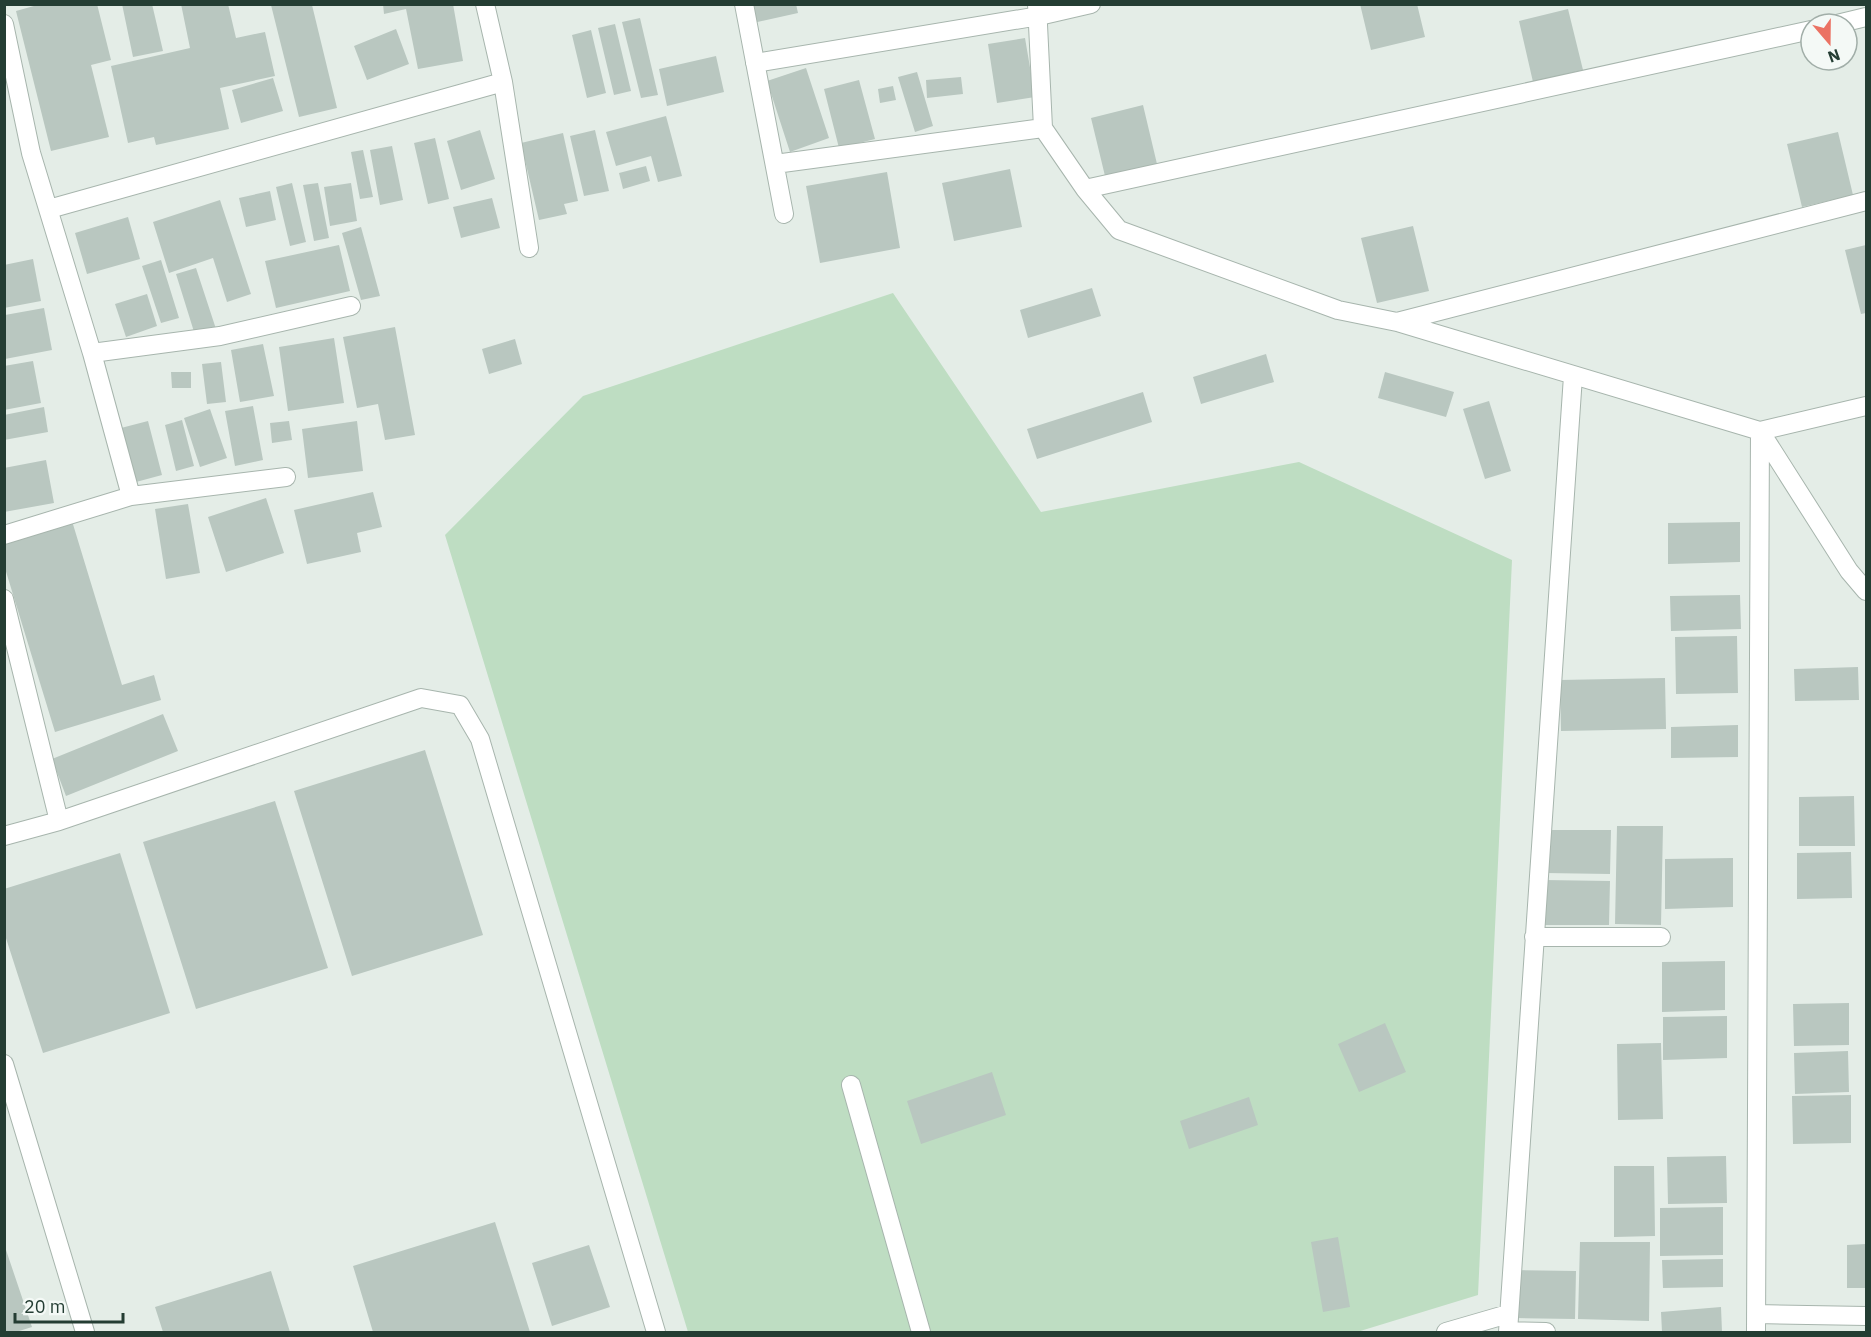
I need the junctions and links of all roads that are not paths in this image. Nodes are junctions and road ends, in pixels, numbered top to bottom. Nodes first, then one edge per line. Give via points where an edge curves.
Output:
1 (485, 4) edge
2 (744, 4) edge
3 (1091, 4) edge
4 (1038, 10) edge
5 (4, 24) edge
6 (1799, 33) edge
7 (755, 63) junction
8 (502, 82) junction
9 (1043, 128) junction
10 (775, 164) junction
11 (1085, 189) junction
12 (1866, 201) edge
13 (49, 209) junction
14 (784, 214) dead end
15 (529, 248) dead end
16 (351, 306) dead end
17 (1398, 322) junction
18 (92, 353) junction
19 (1574, 376) junction
20 (1866, 406) edge
21 (1760, 431) junction
22 (286, 477) dead end
23 (131, 496) junction
24 (4, 535) edge
25 (1866, 591) edge
26 (4, 599) edge
27 (60, 821) junction
28 (4, 836) edge
29 (1534, 937) junction
30 (1661, 937) dead end
31 (4, 1064) edge
32 (850, 1084) dead end
33 (1866, 1316) edge
34 (1756, 1323) edge
35 (1508, 1326) edge
36 (86, 1332) edge
37 (656, 1332) edge
38 (921, 1332) edge
39 (1446, 1332) edge
40 (1546, 1332) edge

1 - 8 street
2 - 7 street
3 - 4 street
4 - 7 street
4 - 9 street
5 - 13 street via 31,153
6 - 11 street
7 - 10 street
8 - 13 street
8 - 15 street
9 - 10 street
9 - 11 street
10 - 14 street
11 - 17 street via 1119,230 1338,310
12 - 17 street
13 - 18 street
16 - 18 street via 220,336
17 - 19 street
18 - 23 street
19 - 21 street
19 - 29 street
20 - 21 street
21 - 25 street
21 - 34 street
22 - 23 street
23 - 24 street
26 - 27 street
27 - 28 street
27 - 37 street via 422,698 460,705 480,739
29 - 30 street
29 - 35 street
31 - 36 street
32 - 38 street
33 - 34 street
35 - 39 street
35 - 40 street

